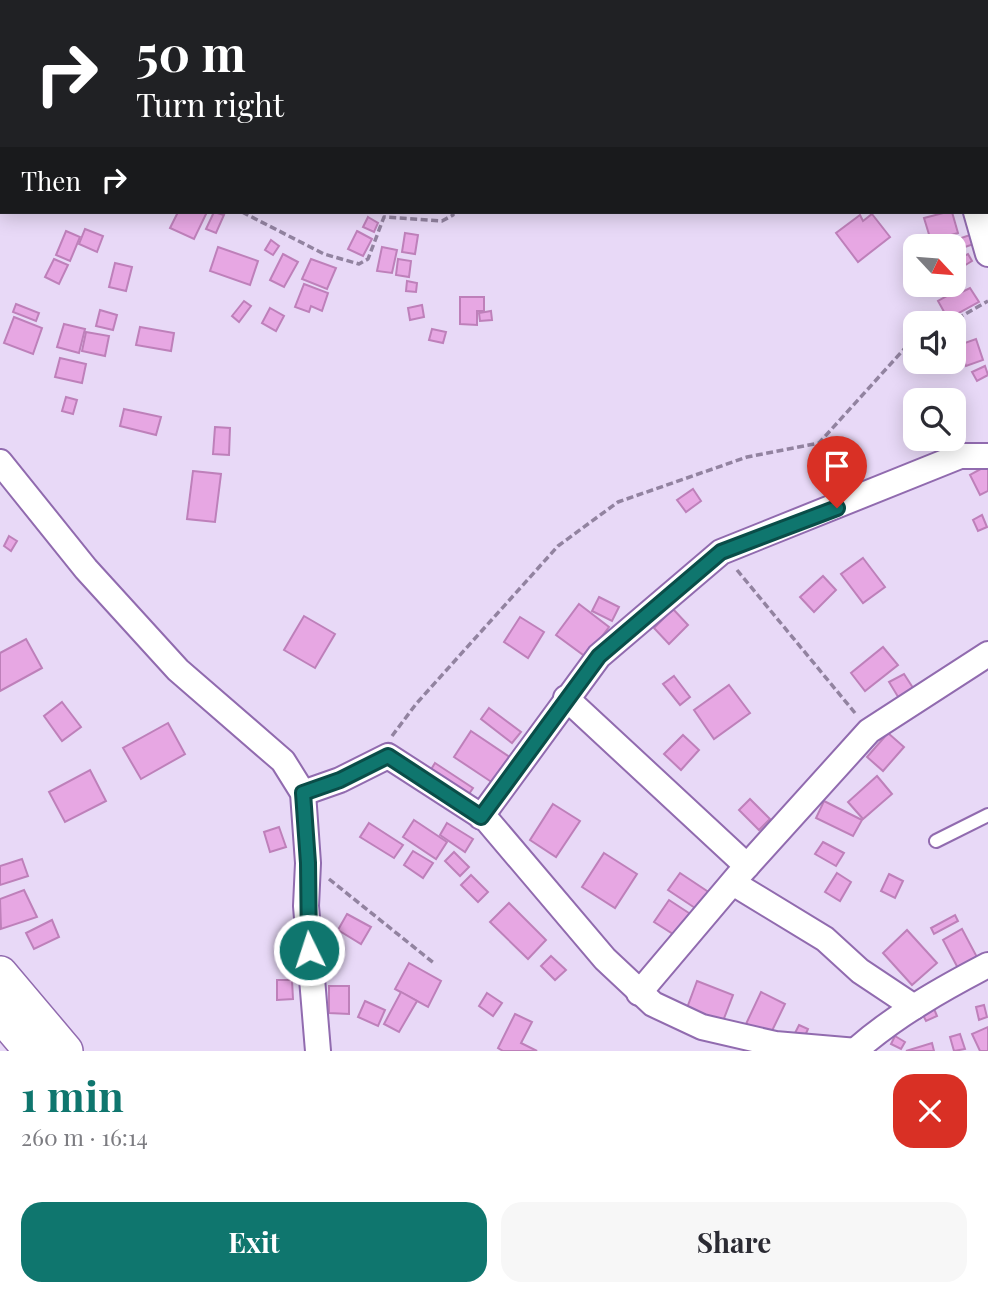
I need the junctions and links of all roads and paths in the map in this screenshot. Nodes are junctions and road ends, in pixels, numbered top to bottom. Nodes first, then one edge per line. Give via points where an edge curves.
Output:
1 (246, 214) edge
2 (453, 214) edge
3 (977, 214) edge
4 (988, 254) edge
5 (988, 300) edge
6 (966, 313) edge
7 (903, 350) edge
8 (988, 456) edge
9 (0, 462) edge
10 (721, 552) junction
11 (988, 654) edge
12 (566, 698) junction
13 (869, 731) junction
14 (391, 738) dead end
15 (303, 793) junction
16 (988, 815) edge
17 (481, 817) junction
18 (936, 841) dead end
19 (308, 863) junction
20 (740, 875) junction
21 (435, 964) dead end
22 (988, 965) edge
23 (0, 974) edge
24 (639, 993) junction
25 (914, 1007) junction
26 (0, 1013) edge
27 (857, 1050) edge
28 (32, 1051) edge
29 (65, 1051) edge
30 (318, 1051) edge

1 - 2 path via 324,254 359,264 368,260 384,217 442,222
3 - 4 street
5 - 6 path
7 - 14 path via 819,443 747,457 618,502 558,547 416,704
8 - 10 street via 960,456
9 - 15 street via 86,569 178,670 283,761
10 - 12 street via 599,656
10 - 13 path
11 - 13 street
12 - 17 street
12 - 20 street
13 - 20 street
15 - 17 street via 388,756
15 - 19 street
16 - 18 lane
17 - 24 street
19 - 21 path
19 - 30 street via 306,906
20 - 24 street
20 - 25 street via 860,971
22 - 25 street
23 - 29 main road
24 - 27 street via 702,1027 775,1044
25 - 27 street
26 - 28 main road

